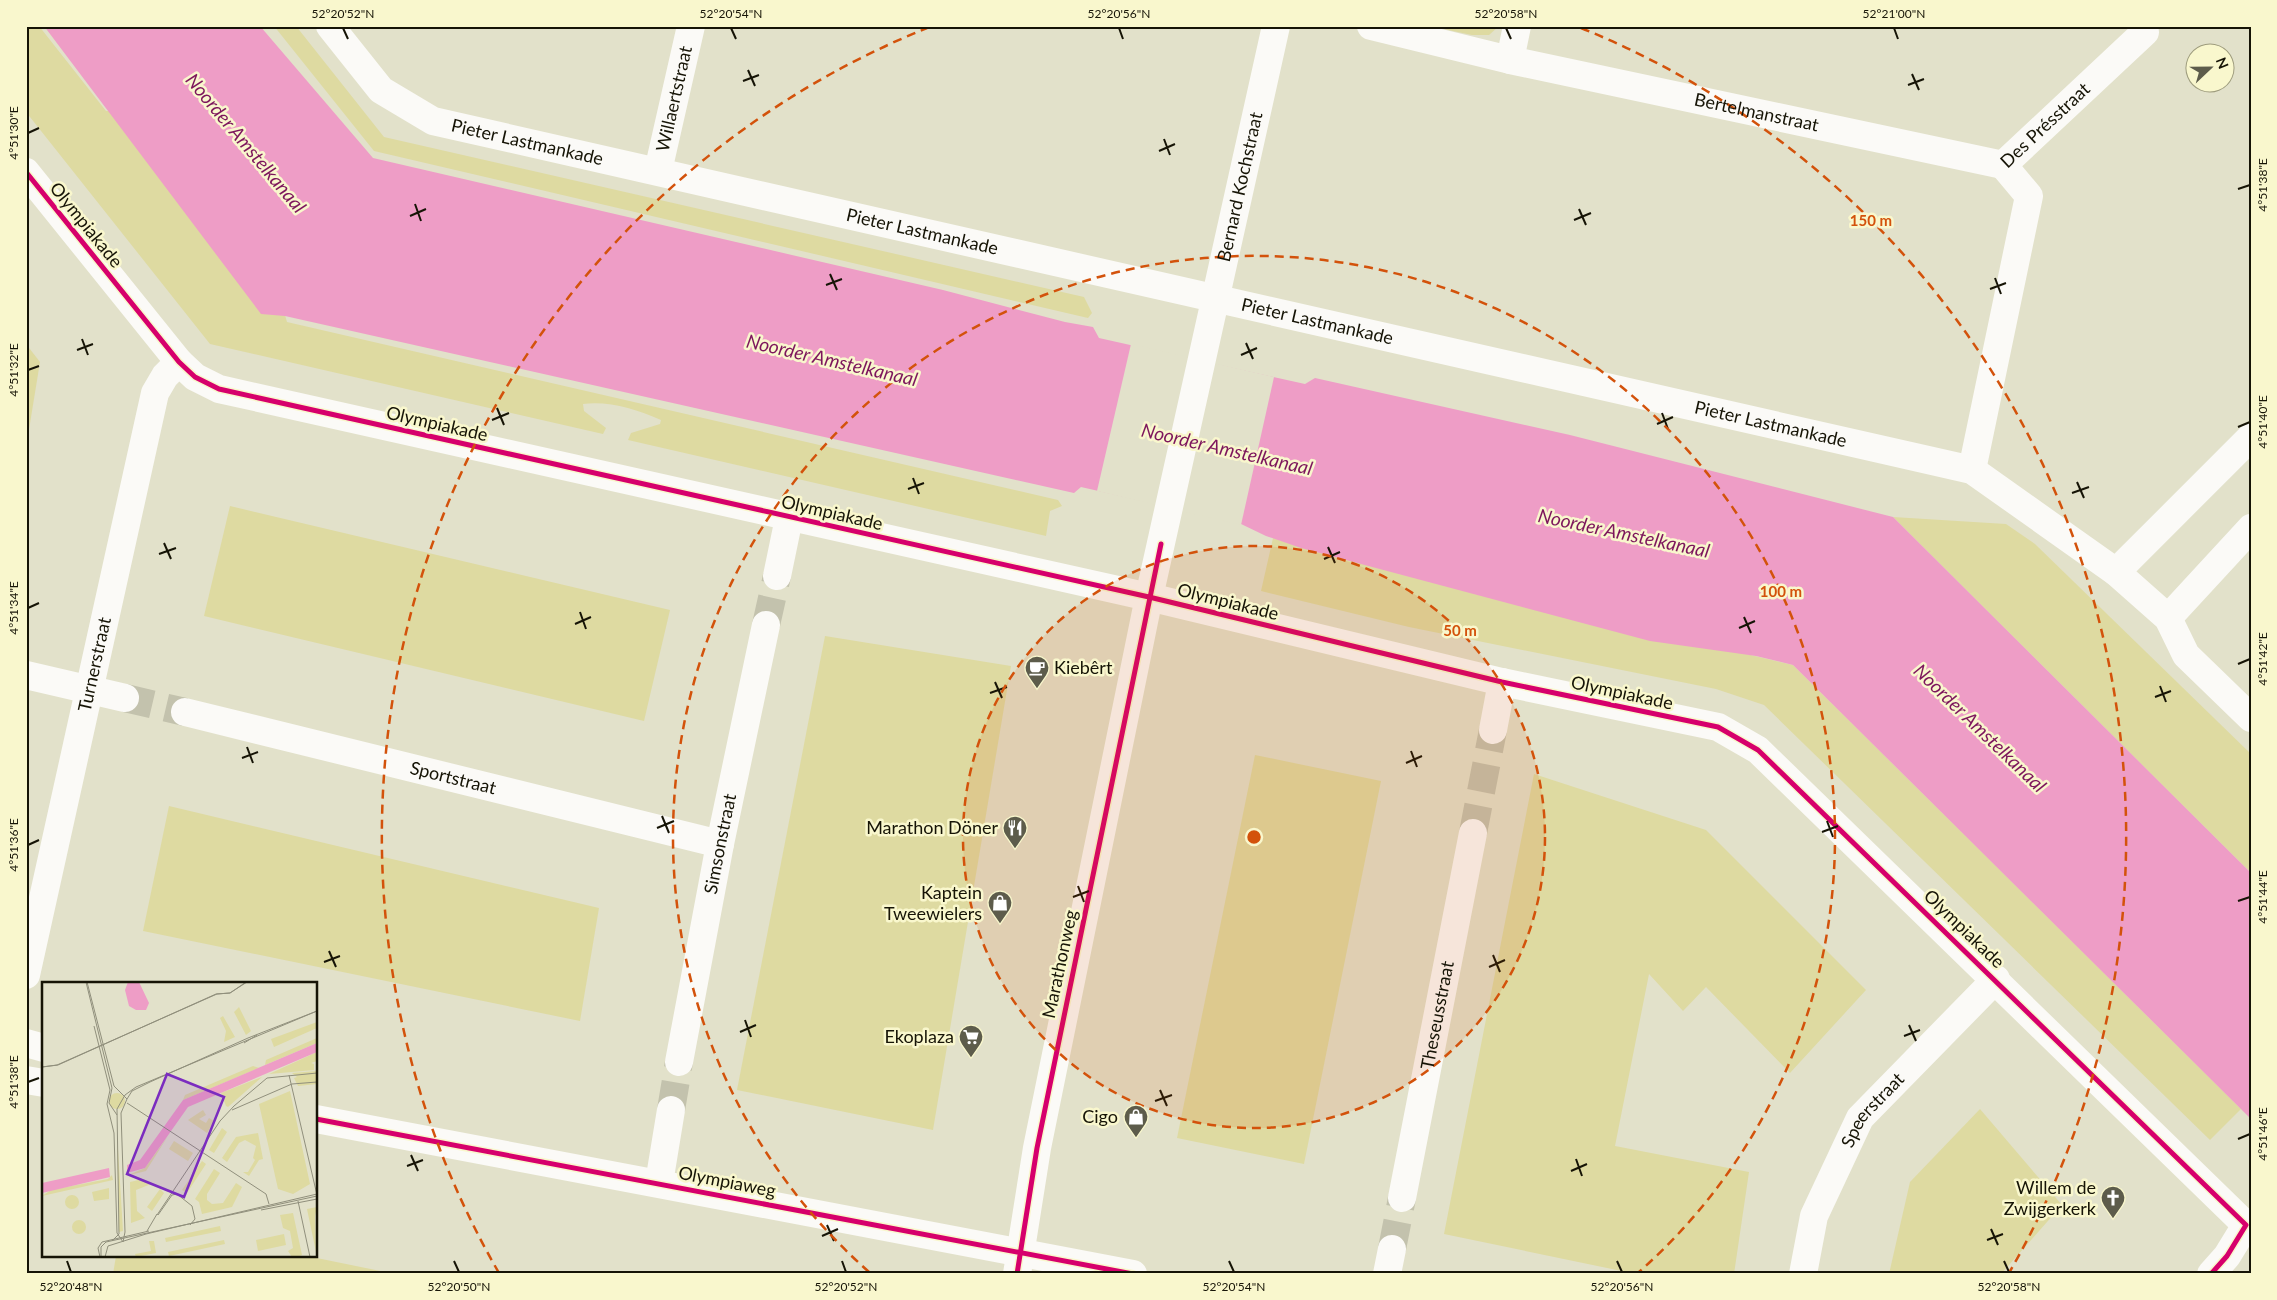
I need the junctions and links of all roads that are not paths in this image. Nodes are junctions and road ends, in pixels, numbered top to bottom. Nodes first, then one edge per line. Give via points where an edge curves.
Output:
1 (330, 26) edge
2 (691, 26) edge
3 (1276, 26) edge
4 (1371, 26) edge
5 (1518, 26) edge
6 (2145, 32) dead end
7 (1510, 60) junction
8 (2003, 165) junction
9 (658, 171) junction
10 (26, 172) edge
11 (1215, 300) junction
12 (179, 362) junction
13 (2251, 437) edge
14 (1972, 470) junction
15 (789, 518) junction
16 (2251, 528) edge
17 (1161, 544) joint
18 (2116, 572) junction
19 (777, 576) tunnel mouth
20 (1149, 597) junction
21 (2168, 618) junction
22 (766, 625) tunnel mouth
23 (26, 676) edge
24 (1502, 682) junction
25 (88, 690) junction
26 (125, 698) tunnel mouth
27 (185, 712) tunnel mouth
28 (2251, 718) edge
29 (1493, 730) tunnel mouth
30 (1473, 834) tunnel mouth
31 (720, 844) junction
32 (26, 975) edge
33 (1996, 979) junction
34 (26, 1043) edge
35 (42, 1047) edge
36 (679, 1062) tunnel mouth
37 (26, 1080) edge
38 (42, 1083) edge
39 (672, 1110) tunnel mouth
40 (318, 1119) edge
41 (659, 1183) junction
42 (1402, 1198) tunnel mouth
43 (1019, 1263) edge
44 (1132, 1274) edge
45 (1803, 1274) edge
46 (2211, 1274) edge

1 - 9 street, Pieter Lastmankade via 381,90 433,121
2 - 9 street, Willaertstraat
3 - 11 street, Bernard Kochstraat
4 - 7 street, Bertelmanstraat
5 - 7 street
6 - 8 street, Des Présstraat
7 - 8 street, Bertelmanstraat
8 - 14 street, Des Présstraat via 2030,196
9 - 11 street, Pieter Lastmankade
10 - 12 street, Olympiakade
11 - 14 street, Pieter Lastmankade
11 - 17 street, Bernard Kochstraat
12 - 15 street, Olympiakade via 195,377 219,390
12 - 25 street, Turnerstraat via 155,393
13 - 18 street
14 - 18 street, Pieter Lastmankade
15 - 19 street
15 - 20 street, Olympiakade
16 - 21 street
17 - 20 street, Marathonweg
18 - 21 street, Pieter Lastmankade
20 - 24 street, Olympiakade
20 - 43 street, Marathonweg via 1037,1148
21 - 28 street, Pieter Lastmankade via 2186,655
22 - 31 street, Simsonstraat
23 - 25 street
24 - 29 street
24 - 33 street, Olympiakade via 1718,726 1758,750
25 - 26 street
25 - 32 street, Turnerstraat
27 - 31 street, Sportstraat
30 - 42 street, Theseusstraat
31 - 36 street, Simsonstraat
33 - 45 street, Speerstraat via 1860,1118 1814,1216
33 - 46 street, Olympiakade via 2246,1225 2227,1256
34 - 35 street
37 - 38 street
39 - 41 street
40 - 41 street, Olympiaweg
41 - 43 street, Olympiaweg via 904,1232
43 - 44 street, Olympiaweg

